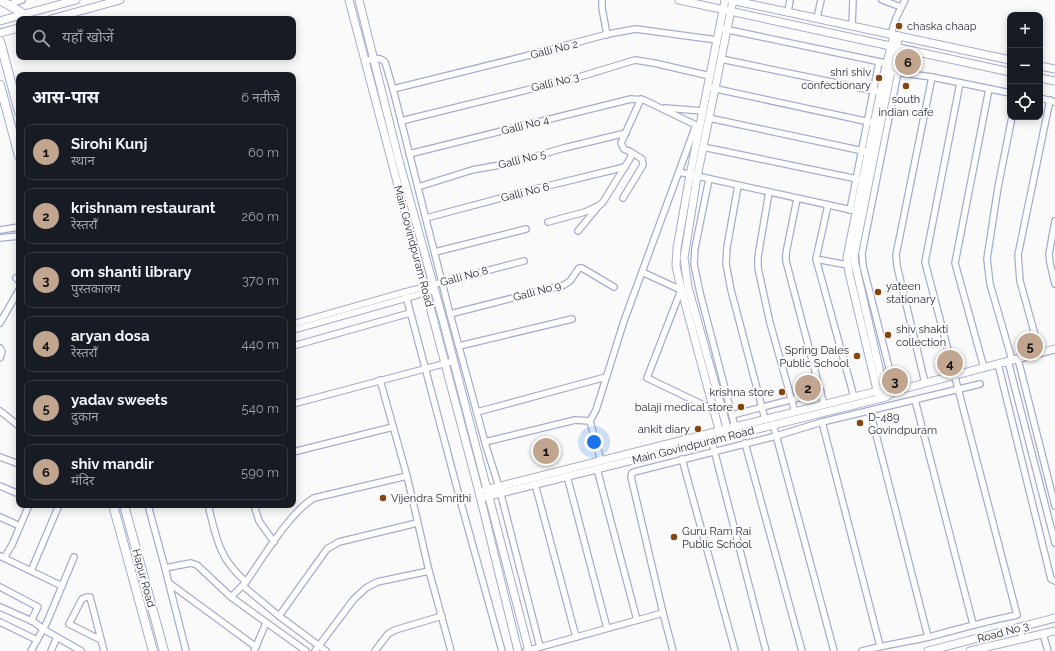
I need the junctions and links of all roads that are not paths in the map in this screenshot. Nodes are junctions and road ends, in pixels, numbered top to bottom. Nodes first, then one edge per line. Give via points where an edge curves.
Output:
1 (22, 0) edge
2 (76, 0) edge
3 (120, 0) edge
4 (349, 0) edge
5 (359, 0) edge
6 (602, 0) edge
7 (679, 0) edge
8 (725, 0) edge
9 (732, 0) edge
10 (790, 0) edge
11 (821, 0) edge
12 (853, 0) edge
13 (882, 0) edge
14 (905, 0) edge
15 (742, 1) edge
16 (4, 3) edge
17 (901, 7) junction
18 (727, 10) junction
19 (788, 12) junction
20 (24, 14) junction
21 (16, 16) edge
22 (17, 16) edge
23 (62, 16) edge
24 (817, 18) junction
25 (0, 21) edge
26 (852, 26) junction
27 (16, 29) edge
28 (723, 29) junction
29 (0, 33) edge
30 (608, 35) junction
31 (894, 35) junction
32 (717, 40) junction
33 (0, 41) edge
34 (893, 47) junction
35 (374, 59) junction
36 (721, 59) junction
37 (1007, 59) edge
38 (365, 61) junction
39 (1043, 66) edge
40 (889, 67) junction
41 (1054, 67) edge
42 (1007, 71) edge
43 (710, 76) junction
44 (932, 77) junction
45 (1043, 78) edge
46 (1055, 80) edge
47 (960, 83) junction
48 (0, 85) edge
49 (711, 88) junction
50 (989, 88) junction
51 (393, 89) junction
52 (877, 92) junction
53 (1007, 92) edge
54 (641, 99) junction
55 (1043, 99) edge
56 (16, 101) edge
57 (1053, 101) edge
58 (661, 108) junction
59 (703, 111) junction
60 (709, 118) junction
61 (1011, 120) edge
62 (401, 121) junction
63 (871, 122) junction
64 (701, 127) junction
65 (626, 132) junction
66 (16, 145) edge
67 (703, 147) junction
68 (865, 151) junction
69 (631, 152) junction
70 (409, 154) junction
71 (625, 167) junction
72 (679, 172) junction
73 (693, 176) junction
74 (710, 179) junction
75 (859, 179) junction
76 (738, 186) junction
77 (418, 187) junction
78 (769, 192) junction
79 (623, 198) dead end
80 (797, 198) junction
81 (600, 205) junction
82 (828, 205) junction
83 (853, 211) junction
84 (426, 218) junction
85 (1055, 221) edge
86 (548, 222) dead end
87 (16, 227) edge
88 (526, 229) dead end
89 (0, 230) edge
90 (578, 231) dead end
91 (16, 236) edge
92 (0, 238) edge
93 (435, 252) junction
94 (821, 260) dead end
95 (524, 261) dead end
96 (848, 265) junction
97 (642, 272) junction
98 (442, 282) junction
99 (1055, 284) edge
100 (434, 287) junction
101 (614, 287) dead end
102 (426, 290) junction
103 (682, 290) junction
104 (16, 295) edge
105 (405, 295) junction
106 (410, 313) junction
107 (450, 314) junction
108 (572, 319) dead end
109 (0, 323) edge
110 (296, 323) edge
111 (296, 329) edge
112 (296, 345) edge
113 (459, 346) junction
114 (0, 348) edge
115 (1055, 349) edge
116 (1040, 353) junction
117 (0, 358) edge
118 (1013, 360) junction
119 (454, 361) junction
120 (445, 364) junction
121 (998, 364) junction
122 (984, 368) junction
123 (426, 369) junction
124 (955, 375) junction
125 (606, 377) junction
126 (380, 380) junction
127 (925, 383) junction
128 (980, 384) dead end
129 (958, 389) junction
130 (895, 391) junction
131 (821, 392) junction
132 (882, 394) junction
133 (854, 397) junction
134 (792, 400) junction
135 (915, 400) junction
136 (296, 403) edge
137 (824, 405) junction
138 (762, 407) junction
139 (714, 410) junction
140 (0, 411) edge
141 (870, 411) junction
142 (477, 412) junction
143 (795, 412) junction
144 (732, 415) junction
145 (1033, 417) junction
146 (765, 419) junction
147 (1023, 420) junction
148 (590, 421) junction
149 (822, 422) junction
150 (16, 424) edge
151 (773, 424) junction
152 (393, 427) junction
153 (731, 430) junction
154 (720, 434) junction
155 (711, 436) junction
156 (776, 436) junction
157 (485, 442) junction
158 (745, 443) junction
159 (296, 451) edge
160 (714, 451) junction
161 (0, 456) edge
162 (682, 459) junction
163 (601, 461) junction
164 (16, 463) edge
165 (1034, 463) junction
166 (1023, 466) junction
167 (597, 469) junction
168 (407, 476) junction
169 (567, 476) junction
170 (535, 484) junction
171 (0, 486) edge
172 (499, 490) junction
173 (16, 493) edge
174 (489, 493) junction
175 (480, 495) junction
176 (1055, 506) edge
177 (28, 508) edge
178 (58, 508) edge
179 (114, 508) edge
180 (125, 508) edge
181 (149, 508) edge
182 (209, 508) edge
183 (255, 508) edge
184 (0, 517) edge
185 (417, 523) junction
186 (20, 526) junction
187 (274, 542) junction
188 (1055, 543) edge
189 (2, 557) edge
190 (74, 557) dead end
191 (165, 568) junction
192 (429, 571) junction
193 (31, 572) junction
194 (1055, 581) edge
195 (169, 583) junction
196 (244, 584) junction
197 (62, 586) junction
198 (0, 587) edge
199 (231, 597) junction
200 (0, 607) edge
201 (663, 613) junction
202 (279, 616) junction
203 (442, 616) junction
204 (1055, 618) edge
205 (637, 620) junction
206 (31, 621) junction
207 (0, 622) edge
208 (266, 623) junction
209 (973, 624) junction
210 (1020, 627) junction
211 (607, 628) junction
212 (43, 629) junction
213 (1055, 631) edge
214 (1043, 634) junction
215 (576, 636) junction
216 (58, 637) junction
217 (928, 637) junction
218 (1022, 638) junction
219 (37, 640) junction
220 (101, 640) junction
221 (880, 646) junction
222 (540, 647) junction
223 (317, 648) edge
224 (255, 649) edge
225 (31, 651) edge
226 (51, 651) edge
227 (81, 651) edge
228 (104, 651) edge
229 (153, 651) edge
230 (164, 651) edge
231 (186, 651) edge
232 (306, 651) edge
233 (326, 651) edge
234 (375, 651) edge
235 (451, 651) edge
236 (502, 651) edge
237 (518, 651) edge
238 (528, 651) edge
239 (673, 651) edge
240 (735, 651) edge
241 (766, 651) edge
242 (802, 651) edge
243 (834, 651) edge
244 (862, 651) edge
245 (928, 651) edge
246 (970, 651) edge
247 (1048, 651) edge

1 - 16 street
2 - 20 street
3 - 23 street
4 - 38 street, Main Govindpuram Road
5 - 35 street, Main Govindpuram Road
6 - 30 street
7 - 18 street
8 - 18 street
9 - 15 street
9 - 18 street
10 - 19 street
11 - 24 street
12 - 26 street
13 - 17 street
14 - 17 street
15 - 19 street
16 - 20 main road
17 - 31 street
18 - 28 street
18 - 34 street
19 - 24 street
20 - 22 street
21 - 25 street
24 - 26 street
26 - 31 street
27 - 29 street
28 - 32 street
28 - 36 street
28 - 40 street
30 - 32 street, Galli No 2 via 636,28
30 - 51 street, Galli No 2
31 - 34 street
31 - 37 street
32 - 43 street
33 - 56 main road
34 - 40 street
34 - 42 street
35 - 38 street
35 - 51 street via 380,58 384,62
35 - 100 street, Main Govindpuram Road
36 - 49 street
36 - 52 street
38 - 102 street, Main Govindpuram Road
39 - 41 street
40 - 44 street
40 - 52 street
40 - 130 street via 862,253 863,266
40 - 132 street via 854,256
43 - 49 street
43 - 62 street, Galli No 3 via 635,60 579,77
44 - 47 street
44 - 127 street via 896,255
45 - 46 street
47 - 50 street
47 - 124 street via 925,262
48 - 66 main road
49 - 59 street
49 - 60 street
49 - 63 street
50 - 53 street
50 - 122 street via 956,263
51 - 62 street
52 - 63 street
54 - 58 street
54 - 65 street
54 - 70 street, Galli No 4 via 631,99
55 - 57 street
57 - 116 street via 1018,255 1020,281
58 - 59 street
58 - 64 street
59 - 64 street
60 - 64 street
60 - 68 street
61 - 118 street via 987,259 990,284
62 - 70 street
63 - 68 street
64 - 67 street
64 - 72 street
64 - 73 street
65 - 69 street via 621,146
65 - 77 street, Galli No 5 via 512,163 472,170
67 - 73 street
67 - 75 street
68 - 75 street
69 - 71 street
69 - 79 street via 642,159 643,165
70 - 77 street
71 - 81 street
71 - 84 street, Galli No 6
72 - 73 street
72 - 97 street
73 - 74 street
73 - 103 street via 676,254
73 - 153 street via 685,268 688,287
74 - 76 street
74 - 144 street via 694,264
75 - 83 street
76 - 78 street
76 - 138 street via 726,258 731,290
77 - 84 street
78 - 80 street
78 - 134 street via 758,268 770,323
80 - 82 street
80 - 131 street via 786,261
81 - 86 street
81 - 90 street
82 - 83 street
82 - 133 street via 816,259
83 - 96 street
84 - 93 street
85 - 99 street via 1049,254
87 - 89 street
88 - 93 street
91 - 92 street
93 - 98 street
94 - 96 street
95 - 98 street, Galli No 8
96 - 132 street
97 - 103 street
97 - 125 street
98 - 100 street, Galli No 8
98 - 107 street
100 - 102 street, Galli No 8
100 - 119 street, Main Govindpuram Road
101 - 107 street, Galli No 9 via 580,268 564,285
102 - 105 street, Galli No 8
102 - 120 street, Main Govindpuram Road
103 - 139 street
103 - 139 street via 647,378
104 - 109 street
105 - 106 street
105 - 110 street
105 - 111 street
106 - 112 street
106 - 123 street
107 - 113 street
108 - 113 street
113 - 142 street
114 - 117 street
115 - 116 street, Main Govindpuram Road
116 - 118 street, Main Govindpuram Road
118 - 121 street, Main Govindpuram Road
118 - 145 street
118 - 147 street
119 - 120 street
119 - 174 street, Main Govindpuram Road
120 - 123 street
120 - 175 street, Main Govindpuram Road
121 - 122 street, Main Govindpuram Road
121 - 166 street
122 - 124 street, Main Govindpuram Road
123 - 126 street
123 - 236 street
124 - 127 street, Main Govindpuram Road
124 - 129 street
125 - 142 street
125 - 148 street
126 - 136 street
126 - 152 street
127 - 130 street, Main Govindpuram Road
128 - 129 street
129 - 135 street
129 - 209 street via 1017,615
130 - 132 street, Main Govindpuram Road
131 - 134 street
131 - 137 street
132 - 133 street, Main Govindpuram Road
132 - 151 street, Main Govindpuram Road
133 - 137 street, Main Govindpuram Road
134 - 138 street
134 - 143 street
135 - 141 street
135 - 209 street
137 - 143 street, Main Govindpuram Road
138 - 144 street
138 - 146 street
139 - 154 street
140 - 150 street
141 - 149 street
141 - 217 street
142 - 157 street
143 - 146 street, Main Govindpuram Road
144 - 153 street
145 - 147 street
145 - 176 street
146 - 153 street, Main Govindpuram Road
147 - 165 street
148 - 157 street via 575,420
148 - 163 street
149 - 156 street
149 - 221 street
151 - 153 street, Main Govindpuram Road
151 - 156 street
152 - 159 street
152 - 168 street
153 - 154 street, Main Govindpuram Road
154 - 155 street, Main Govindpuram Road
155 - 160 street
155 - 163 street, Main Govindpuram Road
155 - 167 street, Main Govindpuram Road
156 - 158 street
156 - 243 street
157 - 172 street
158 - 160 street
158 - 242 street
160 - 162 street
160 - 241 street
161 - 164 street
162 - 201 street via 634,472 632,475
162 - 240 street
163 - 172 street, Main Govindpuram Road
165 - 166 street
165 - 188 street
166 - 194 street via 1051,579
167 - 169 street, Main Govindpuram Road
167 - 205 street
168 - 185 street
168 - 187 street via 314,498 300,508
169 - 170 street, Main Govindpuram Road
169 - 211 street
170 - 172 street, Main Govindpuram Road
170 - 215 street
171 - 173 street
172 - 174 street, Main Govindpuram Road
172 - 222 street
174 - 175 street, Main Govindpuram Road
174 - 238 street, Main Govindpuram Road
175 - 237 street, Main Govindpuram Road
177 - 186 street
178 - 193 street
179 - 229 main road, Hapur Road
180 - 230 main road, Hapur Road
181 - 191 street
182 - 196 street via 220,549
183 - 187 street via 259,520
184 - 186 street
185 - 192 street
185 - 202 street via 331,546
186 - 189 street
187 - 196 street
189 - 193 street
190 - 197 street
191 - 195 street
191 - 199 street via 190,563 197,566
192 - 203 street
192 - 223 street via 377,582 366,588 354,598
193 - 197 street
195 - 224 street
195 - 231 street
196 - 199 street
196 - 202 street
197 - 212 street
198 - 206 street via 38,607
199 - 208 street
200 - 206 street
201 - 205 street
201 - 239 street
202 - 223 street
203 - 234 street via 395,630 388,634
203 - 235 street
204 - 210 street, Road No 3
205 - 211 street
206 - 212 street
207 - 219 street
208 - 224 street
208 - 232 street
209 - 217 street
210 - 218 street
210 - 245 street, Road No 3
211 - 215 street
212 - 216 street
212 - 219 street
213 - 214 street, Road No 3
214 - 218 street, Road No 3
214 - 247 street
215 - 222 street
216 - 226 street
216 - 227 street
217 - 221 street
218 - 246 street, Road No 3
219 - 225 street
220 - 220 street via 69,624 82,599 87,596 90,597
220 - 228 street
221 - 244 street
222 - 238 street
223 - 233 street

